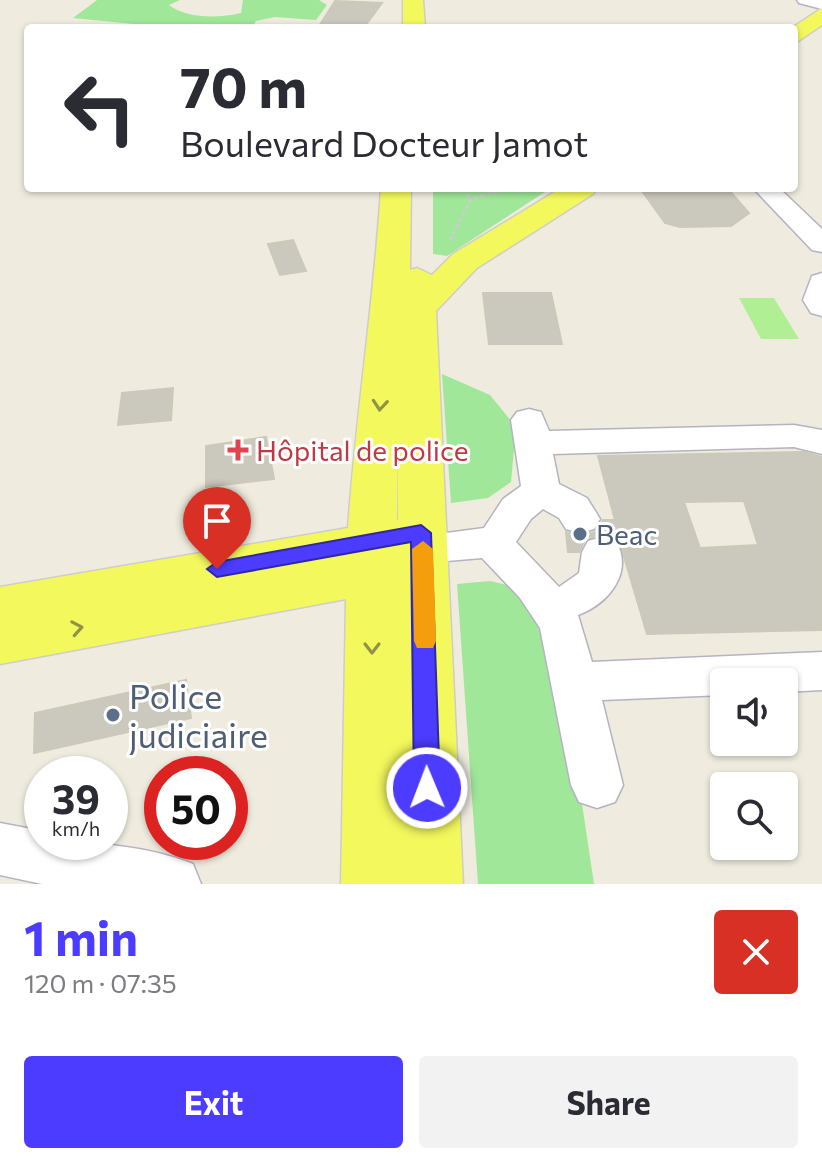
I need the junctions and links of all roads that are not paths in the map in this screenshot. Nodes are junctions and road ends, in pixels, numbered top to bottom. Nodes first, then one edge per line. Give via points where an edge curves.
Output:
1 (400, 0) edge
2 (413, 0) edge
3 (805, 0) edge
4 (822, 4) edge
5 (822, 14) edge
6 (401, 24) edge
7 (414, 24) edge
8 (798, 34) edge
9 (396, 192) edge
10 (415, 192) edge
11 (576, 192) edge
12 (769, 192) edge
13 (822, 244) edge
14 (822, 282) edge
15 (417, 306) junction
16 (822, 307) edge
17 (385, 350) junction
18 (822, 442) edge
19 (541, 491) junction
20 (496, 542) junction
21 (403, 552) junction
22 (551, 606) junction
23 (0, 608) edge
24 (0, 642) edge
25 (822, 671) edge
26 (574, 682) junction
27 (597, 785) dead end
28 (0, 849) edge
29 (173, 884) edge
30 (375, 884) edge
31 (429, 884) edge

1 - 6 main road
2 - 7 main road
3 - 4 street
5 - 8 main road
9 - 17 main road
10 - 15 main road
11 - 15 main road via 465,261
12 - 13 street
14 - 16 street
15 - 17 main road
15 - 21 main road
17 -> 21 main road
18 - 19 street via 779,436 531,430
19 - 20 street via 517,509
19 - 22 street via 573,508 603,565 596,585 575,602
20 - 21 street
20 - 22 street via 501,555
21 - 23 main road
24 -> 21 main road
21 -> 30 main road
21 - 31 main road
22 - 26 street via 561,624
25 - 26 street
26 - 27 street
28 - 29 street

